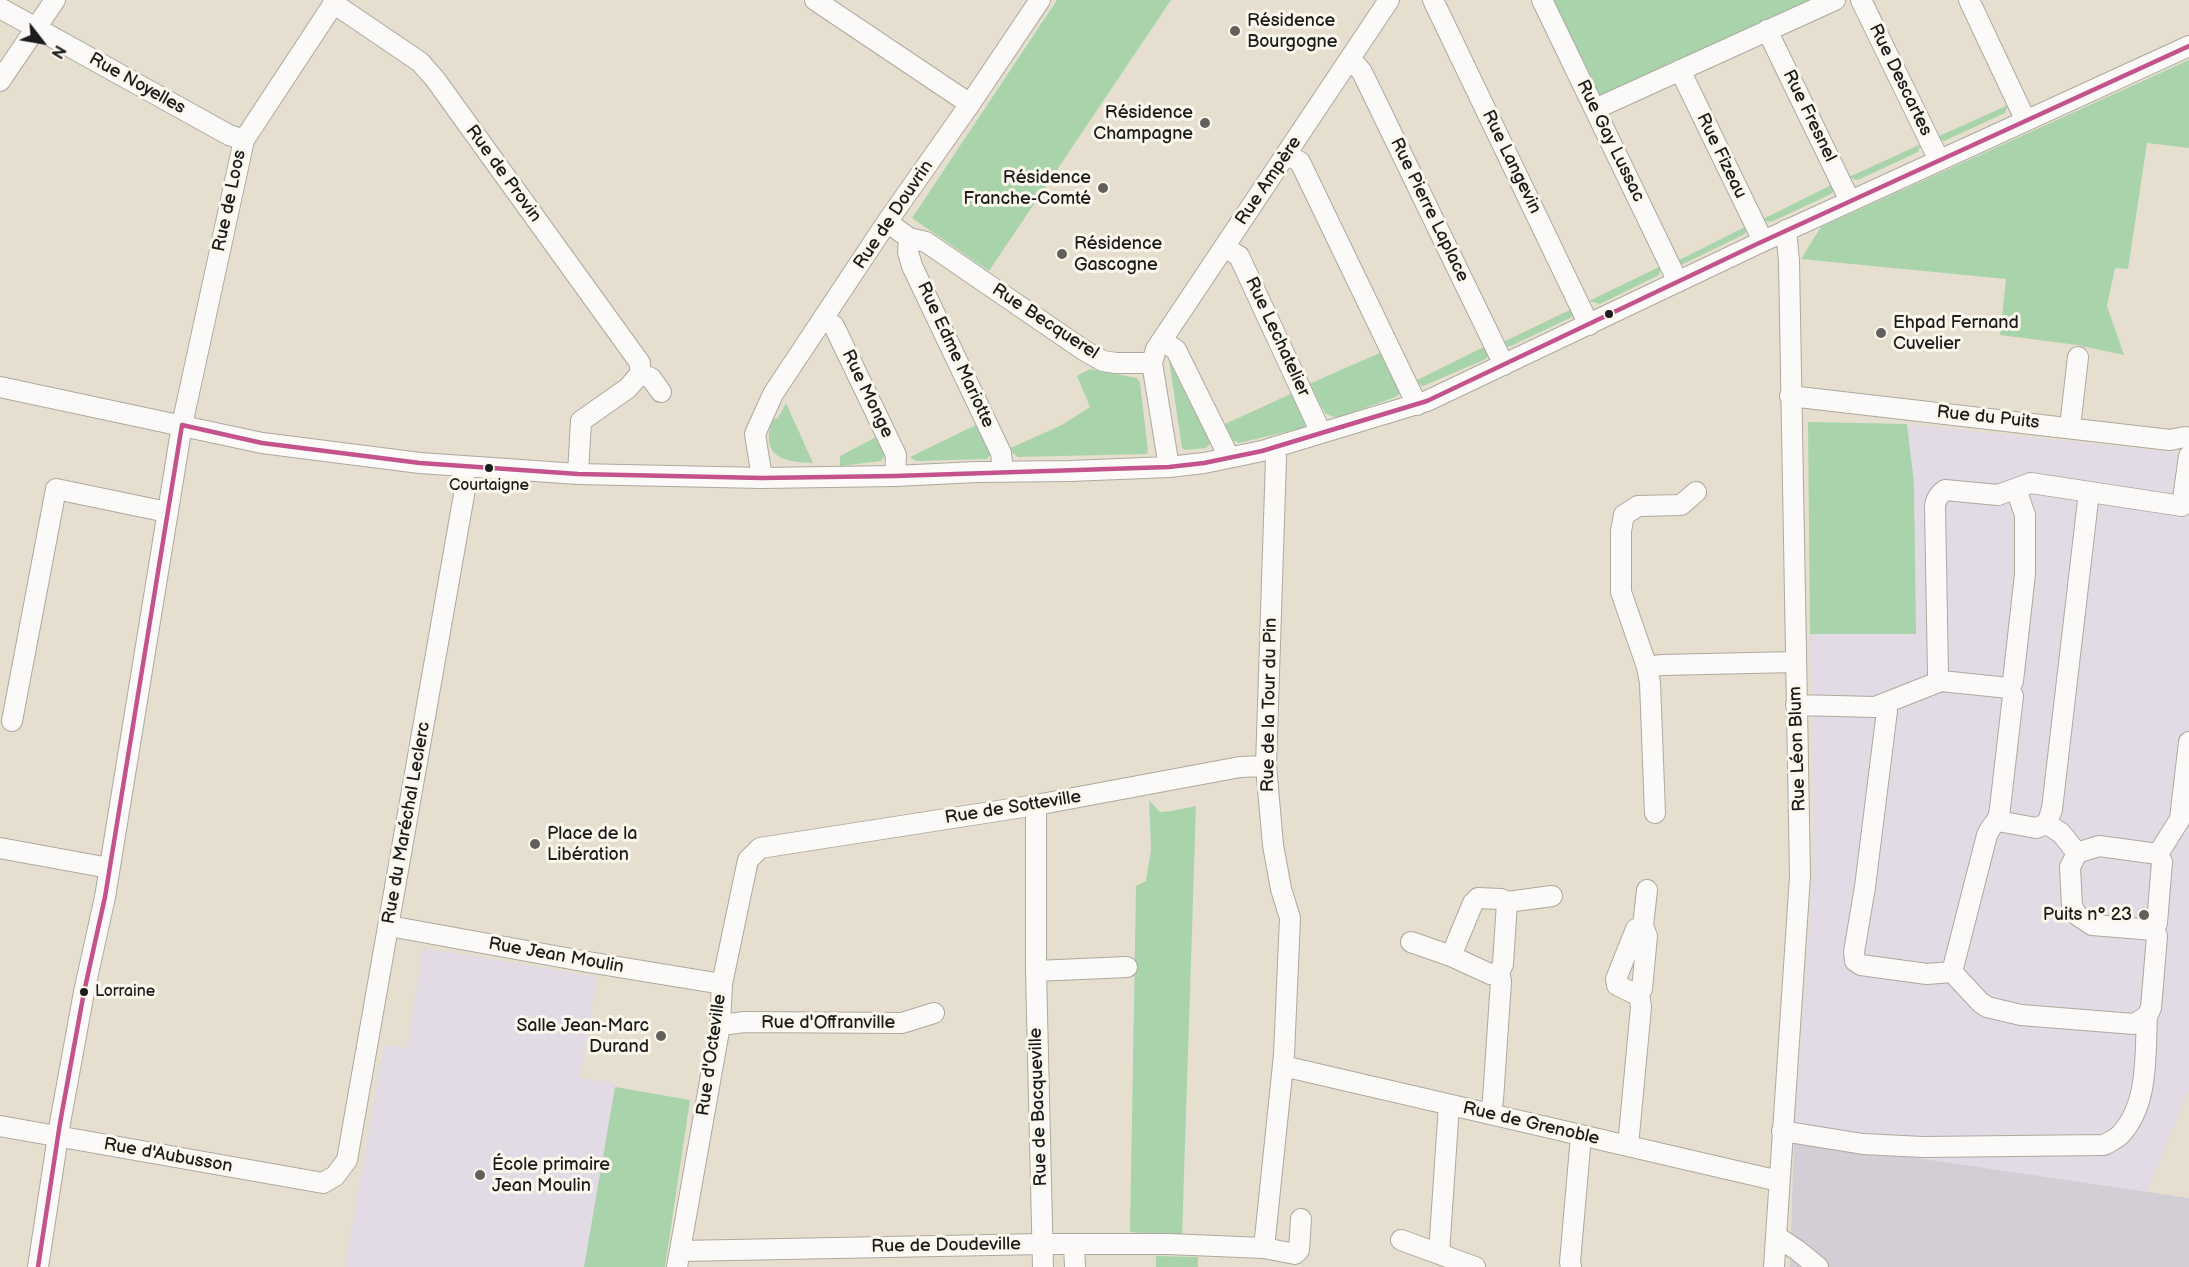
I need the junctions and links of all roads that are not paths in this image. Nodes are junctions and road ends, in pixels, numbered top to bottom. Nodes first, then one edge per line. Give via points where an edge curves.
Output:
1 (55, 0) edge
2 (815, 0) edge
3 (1040, 0) edge
4 (1389, 0) edge
5 (1433, 0) edge
6 (1542, 0) edge
7 (1835, 0) edge
8 (1861, 0) edge
9 (1969, 0) edge
10 (335, 2) edge
11 (0, 8) edge
12 (37, 28) junction
13 (1767, 30) junction
14 (2189, 46) edge
15 (1350, 58) junction
16 (1680, 70) junction
17 (0, 81) edge
18 (970, 105) junction
19 (1595, 109) junction
20 (2025, 119) junction
21 (244, 140) junction
22 (1286, 154) junction
23 (1939, 160) junction
24 (1850, 201) junction
25 (887, 222) junction
26 (1786, 230) junction
27 (909, 238) junction
28 (1763, 241) junction
29 (1224, 247) junction
30 (1678, 282) junction
31 (824, 319) junction
32 (1589, 325) junction
33 (1162, 340) junction
34 (2078, 357) dead end
35 (1152, 363) junction
36 (1504, 365) junction
37 (640, 374) junction
38 (0, 387) edge
39 (661, 392) dead end
40 (1790, 396) junction
41 (1417, 405) junction
42 (182, 425) junction
43 (2070, 427) junction
44 (1322, 433) junction
45 (2188, 445) edge
46 (1274, 447) junction
47 (1229, 457) junction
48 (463, 466) junction
49 (1169, 467) junction
50 (1003, 472) junction
51 (578, 474) junction
52 (896, 476) junction
53 (762, 478) junction
54 (2016, 489) junction
55 (1695, 492) dead end
56 (2089, 492) junction
57 (2186, 506) edge
58 (167, 512) junction
59 (1795, 662) junction
60 (1647, 668) junction
61 (1941, 681) junction
62 (2008, 687) junction
63 (1886, 704) junction
64 (1796, 705) junction
65 (12, 721) dead end
66 (2189, 742) edge
67 (1266, 766) junction
68 (1036, 805) junction
69 (1655, 813) dead end
70 (1998, 821) junction
71 (2047, 824) junction
72 (0, 848) edge
73 (760, 848) joint
74 (2077, 852) junction
75 (2158, 854) junction
76 (109, 868) junction
77 (1647, 890) dead end
78 (1552, 896) dead end
79 (1507, 902) junction
80 (389, 926) junction
81 (1643, 926) junction
82 (2154, 930) junction
83 (1411, 942) dead end
84 (1451, 956) junction
85 (1127, 967) dead end
86 (1036, 971) junction
87 (1952, 972) junction
88 (1499, 973) junction
89 (722, 984) junction
90 (1639, 993) junction
91 (934, 1013) dead end
92 (2147, 1016) junction
93 (720, 1025) junction
94 (1283, 1066) junction
95 (1449, 1105) junction
96 (1490, 1113) junction
97 (0, 1126) edge
98 (1782, 1131) junction
99 (1581, 1136) junction
100 (58, 1137) junction
101 (1628, 1146) junction
102 (335, 1176) joint
103 (1779, 1181) junction
104 (1300, 1219) dead end
105 (1776, 1236) junction
106 (1401, 1240) dead end
107 (1043, 1244) junction
108 (1074, 1244) junction
109 (1264, 1248) junction
110 (1439, 1253) junction
111 (679, 1259) edge
112 (38, 1267) edge
113 (1043, 1267) edge
114 (1075, 1267) edge
115 (1475, 1267) edge
116 (1571, 1267) edge
117 (1774, 1267) edge
118 (1818, 1267) edge

1 - 12 street
2 - 18 street
3 - 18 street, Rue de Douvrin
4 - 15 street, Rue Ampère
5 - 32 street, Rue Langevin
6 - 19 street, Rue Gay Lussac
7 - 13 street
8 - 23 street, Rue Descartes
9 - 20 street
10 - 21 street, Rue de Loos
10 - 37 street, Rue de Provin via 420,62 435,79 640,363
11 - 12 street, Rue Noyelles
12 - 17 street
12 - 21 street, Rue Noyelles
13 - 16 street
13 - 24 street, Rue Fresnel
14 - 20 street
15 - 22 street, Rue Ampère
15 - 36 street, Rue Pierre Laplace via 1362,72
16 - 19 street
16 - 28 street, Rue Fizeau
18 - 25 street, Rue de Douvrin
19 - 30 street, Rue Gay Lussac
20 - 23 street
21 - 42 street, Rue de Loos
22 - 29 street, Rue Ampère
22 - 41 street via 1300,162
23 - 24 street
24 - 26 street
25 - 27 street, Rue Becquerel
25 - 31 street, Rue de Douvrin
26 - 28 street
26 - 40 street, Rue Léon Blum
27 - 35 street, Rue Becquerel via 926,242 1103,361
27 - 50 street, Rue Edme Mariotte via 912,266 1001,453
28 - 30 street
29 - 33 street, Rue Ampère
29 - 44 street, Rue Lechatelier via 1239,256
30 - 32 street
31 - 52 street, Rue Monge via 834,326 896,454
31 - 53 street, Rue de Douvrin via 773,394 754,434
32 - 36 street
33 - 35 street, Rue Ampère
33 - 47 street via 1176,350
34 - 43 street
35 - 49 street
36 - 41 street
37 - 39 street, Rue de Provin via 651,378
37 - 51 street via 581,421
38 - 42 street
40 - 43 street, Rue du Puits
40 - 59 street, Rue Léon Blum
41 - 44 street
42 - 48 street via 262,443
42 - 58 street, Rue de Loos
43 - 45 street, Rue du Puits
44 - 46 street
45 - 57 street
46 - 47 street
46 - 67 street, Rue de la Tour du Pin
47 - 49 street
48 - 51 street
48 - 80 street, Rue du Maréchal Leclerc via 465,489
49 - 50 street
50 - 52 street
51 - 53 street
52 - 53 street
54 - 56 street via 2031,483
54 - 61 street via 1998,495 1946,490 1935,501
54 - 62 street via 2025,515 2025,574 2013,681
55 - 60 street via 1681,505 1638,506 1624,515 1621,592
56 - 57 street
56 - 71 street via 2052,809
58 - 65 street via 56,489
58 - 76 street, Rue de Loos
59 - 60 street
59 - 64 street, Rue Léon Blum
60 - 69 street
61 - 62 street
61 - 63 street
62 - 70 street via 2013,696
63 - 64 street
63 - 87 street via 1854,952 1856,961 1927,974
64 - 98 street, Rue Léon Blum via 1800,876
66 - 75 street via 2180,819
67 - 68 street, Rue de Sotteville via 1240,767
67 - 94 street, Rue de la Tour du Pin via 1273,845 1290,918
68 - 73 street, Rue de Sotteville
68 - 86 street, Rue de Bacqueville
70 - 71 street via 2036,828
70 - 87 street via 1987,834
71 - 74 street
72 - 76 street
73 - 89 street, Rue d'Octeville via 748,860
74 - 75 street via 2098,846
74 - 82 street via 2070,867 2072,906 2077,915 2092,925
75 - 82 street via 2162,862
76 - 100 street, Rue de Loos
77 - 81 street
78 - 79 street
79 - 84 street via 1478,898
79 - 88 street
80 - 89 street, Rue Jean Moulin
80 - 102 street, Rue du Maréchal Leclerc via 347,1160
81 - 90 street via 1647,936
81 - 90 street via 1636,929 1616,979 1617,985
82 - 92 street via 2157,936
83 - 84 street
84 - 88 street via 1490,974
85 - 86 street
86 - 107 street, Rue de Bacqueville
87 - 92 street via 1988,1007 2021,1015 2134,1024
88 - 96 street
89 - 93 street, Rue d'Octeville
90 - 101 street
91 - 93 street, Rue d'Offranville via 902,1023
92 - 98 street via 2143,1088 2133,1116 2120,1136 2104,1144 1923,1147 1863,1144
93 - 111 street, Rue d'Octeville
94 - 95 street, Rue de Grenoble
94 - 109 street, Rue de la Tour du Pin
95 - 96 street, Rue de Grenoble
95 - 110 street
96 - 99 street, Rue de Grenoble
97 - 100 street, Rue d'Aubusson
98 - 103 street, Rue Léon Blum
99 - 101 street, Rue de Grenoble
99 - 116 street
100 - 102 street, Rue d'Aubusson via 323,1183
100 - 112 street, Rue de Loos
101 - 103 street, Rue de Grenoble
103 - 105 street, Rue Léon Blum
104 - 109 street via 1299,1250 1295,1254
105 - 117 street, Rue Léon Blum
105 - 118 street
106 - 110 street
107 - 108 street, Rue de Doudeville
107 - 111 street, Rue de Doudeville
107 - 113 street, Rue de Bacqueville
108 - 109 street, Rue de Doudeville
108 - 114 street
110 - 115 street

